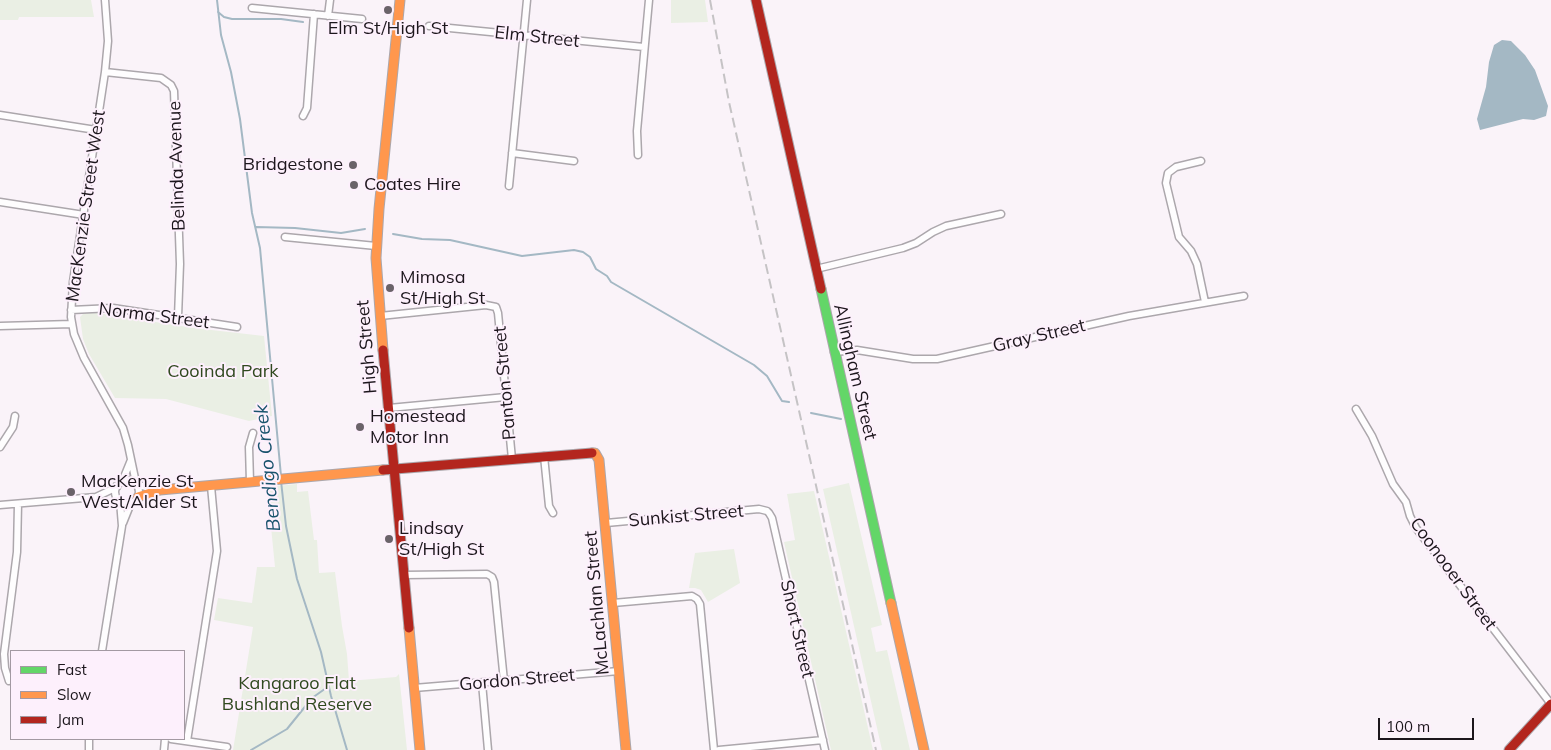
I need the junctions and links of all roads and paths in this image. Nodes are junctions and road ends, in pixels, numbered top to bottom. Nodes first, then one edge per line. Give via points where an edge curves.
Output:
1 (105, 0) edge
2 (330, 0) edge
3 (400, 0) edge
4 (527, 0) edge
5 (649, 0) edge
6 (756, 0) edge
7 (252, 8) dead end
8 (314, 14) junction
9 (328, 16) junction
10 (362, 18) dead end
11 (429, 26) dead end
12 (523, 36) junction
13 (644, 47) junction
14 (105, 72) junction
15 (0, 115) edge
16 (303, 116) dead end
17 (96, 130) junction
18 (512, 154) junction
19 (638, 155) dead end
20 (574, 161) dead end
21 (1201, 161) dead end
22 (509, 186) dead end
23 (0, 202) edge
24 (1001, 214) dead end
25 (84, 215) junction
26 (286, 236) dead end
27 (376, 246) junction
28 (816, 269) junction
29 (1244, 296) dead end
30 (1205, 302) junction
31 (71, 310) junction
32 (380, 316) junction
33 (178, 317) junction
34 (72, 324) junction
35 (0, 326) edge
36 (237, 327) dead end
37 (834, 352) junction
38 (506, 397) junction
39 (389, 408) junction
40 (1356, 409) dead end
41 (15, 416) dead end
42 (253, 433) dead end
43 (0, 447) edge
44 (544, 456) junction
45 (131, 459) junction
46 (512, 459) junction
47 (395, 469) junction
48 (250, 482) junction
49 (120, 484) junction
50 (137, 484) junction
51 (211, 486) junction
52 (160, 490) junction
53 (96, 497) junction
54 (119, 500) junction
55 (134, 500) junction
56 (18, 504) junction
57 (0, 505) edge
58 (766, 511) joint
59 (553, 514) dead end
60 (606, 523) junction
61 (122, 526) junction
62 (404, 575) junction
63 (613, 602) junction
64 (102, 650) edge
65 (619, 670) junction
66 (9, 681) dead end
67 (504, 681) junction
68 (482, 683) junction
69 (414, 688) junction
70 (1551, 704) edge
71 (179, 740) edge
72 (823, 740) junction
73 (187, 741) junction
74 (227, 747) dead end
75 (733, 749) edge
76 (420, 750) edge
77 (488, 750) edge
78 (626, 750) edge
79 (714, 750) edge
80 (719, 750) edge
81 (825, 750) edge
82 (924, 750) edge
83 (1509, 750) edge

1 - 14 street, MacKenzie Street West via 108,41
2 - 9 street
3 - 27 main road, High Street
4 - 12 street
5 - 13 street
6 - 28 main road, Allingham Street
7 - 8 street
8 - 9 street
8 - 16 street via 307,108
9 - 10 street
11 - 12 street, Elm Street
12 - 13 street, Elm Street
12 - 18 street
13 - 19 street
14 - 17 street, MacKenzie Street West
14 - 33 street, Belinda Avenue via 161,78 171,84 174,91 180,264
15 - 17 street
17 - 25 street, MacKenzie Street West
18 - 20 street
18 - 22 street
21 - 30 street via 1176,167 1168,173 1166,183 1179,237 1197,264
23 - 25 street
24 - 28 street via 946,226 903,248
25 - 31 street, MacKenzie Street West
26 - 27 street
27 - 32 main road, High Street
28 - 37 main road, Allingham Street
29 - 30 street, Gray Street
30 - 37 street, Gray Street via 1129,316 948,358 913,358 857,350
31 - 33 street, Norma Street via 113,308
31 - 34 street, MacKenzie Street West
32 - 38 street, Panton Street via 486,305 496,307
32 - 39 main road, High Street
33 - 36 street, Norma Street
34 - 35 street, Norma Street
34 - 45 street, MacKenzie Street West via 84,358 123,428
37 - 82 main road, Allingham Street
38 - 39 street
38 - 46 street, Panton Street
39 - 47 main road, High Street
40 - 70 street, Coonooer Street via 1393,484 1406,502 1416,528
41 - 43 street via 13,426
42 - 48 street via 249,447
44 - 46 main road
44 - 59 street via 549,506
44 - 60 main road, McLachlan Street via 596,453
45 - 49 street
45 - 50 street, MacKenzie Street West
46 - 47 main road
47 - 48 main road
47 - 62 main road, High Street
48 - 51 main road
49 - 50 street via 128,480
49 - 53 street
49 - 54 street via 115,492
50 - 52 street
50 - 55 street via 139,491
51 - 52 main road
51 - 73 street via 217,551
52 - 55 main road
53 - 54 street
53 - 56 street
54 - 55 street via 125,504
54 - 61 street
55 - 61 street
56 - 57 street
56 - 66 street via 17,552 4,654
58 - 60 street, Sunkist Street via 754,509
58 - 72 street, Short Street via 772,518
60 - 63 main road, McLachlan Street
61 - 64 street
62 - 67 street via 487,574 492,577
62 - 69 main road, High Street
63 - 65 main road, McLachlan Street
63 - 79 street via 697,598
65 - 67 street, Gordon Street
65 - 78 main road, McLachlan Street
67 - 68 street, Gordon Street
68 - 69 street, Gordon Street
68 - 77 street
69 - 76 main road, High Street
70 - 83 main road
71 - 73 street
72 - 75 street
72 - 81 street, Short Street
73 - 74 street
75 - 80 street

